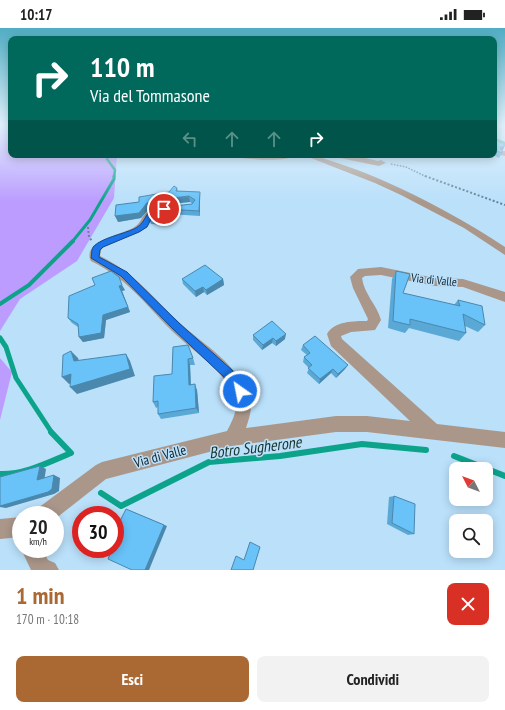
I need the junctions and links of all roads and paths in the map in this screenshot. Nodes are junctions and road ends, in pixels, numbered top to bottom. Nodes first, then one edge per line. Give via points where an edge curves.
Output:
1 (268, 158) edge
2 (278, 158) edge
3 (314, 158) edge
4 (357, 158) edge
5 (372, 158) edge
6 (381, 162) junction
7 (505, 205) edge
8 (184, 206) edge
9 (88, 227) dead end
10 (96, 249) junction
11 (505, 252) edge
12 (505, 297) edge
13 (433, 431) junction
14 (232, 438) junction
15 (505, 440) edge
16 (57, 506) edge
17 (12, 528) edge
18 (0, 529) edge
19 (36, 558) edge
20 (48, 570) edge

1 - 2 street
3 - 11 street via 404,193 467,226
4 - 6 street via 379,164
5 - 6 street
6 - 7 path via 406,167
8 - 10 street via 156,210 137,230
9 - 10 path via 89,237
10 - 14 street via 95,258 124,274 176,327 228,374 243,400 240,423
12 - 13 street, Via di Valle via 463,283 435,282 381,271 362,272 356,277 356,283 375,320 370,326 353,326 338,330 334,334 336,342
13 - 14 street, Via di Valle via 367,424 336,424
13 - 15 street, Via di Valle
14 - 16 street, Via di Valle via 102,471
17 - 18 street
19 - 20 street via 41,567

